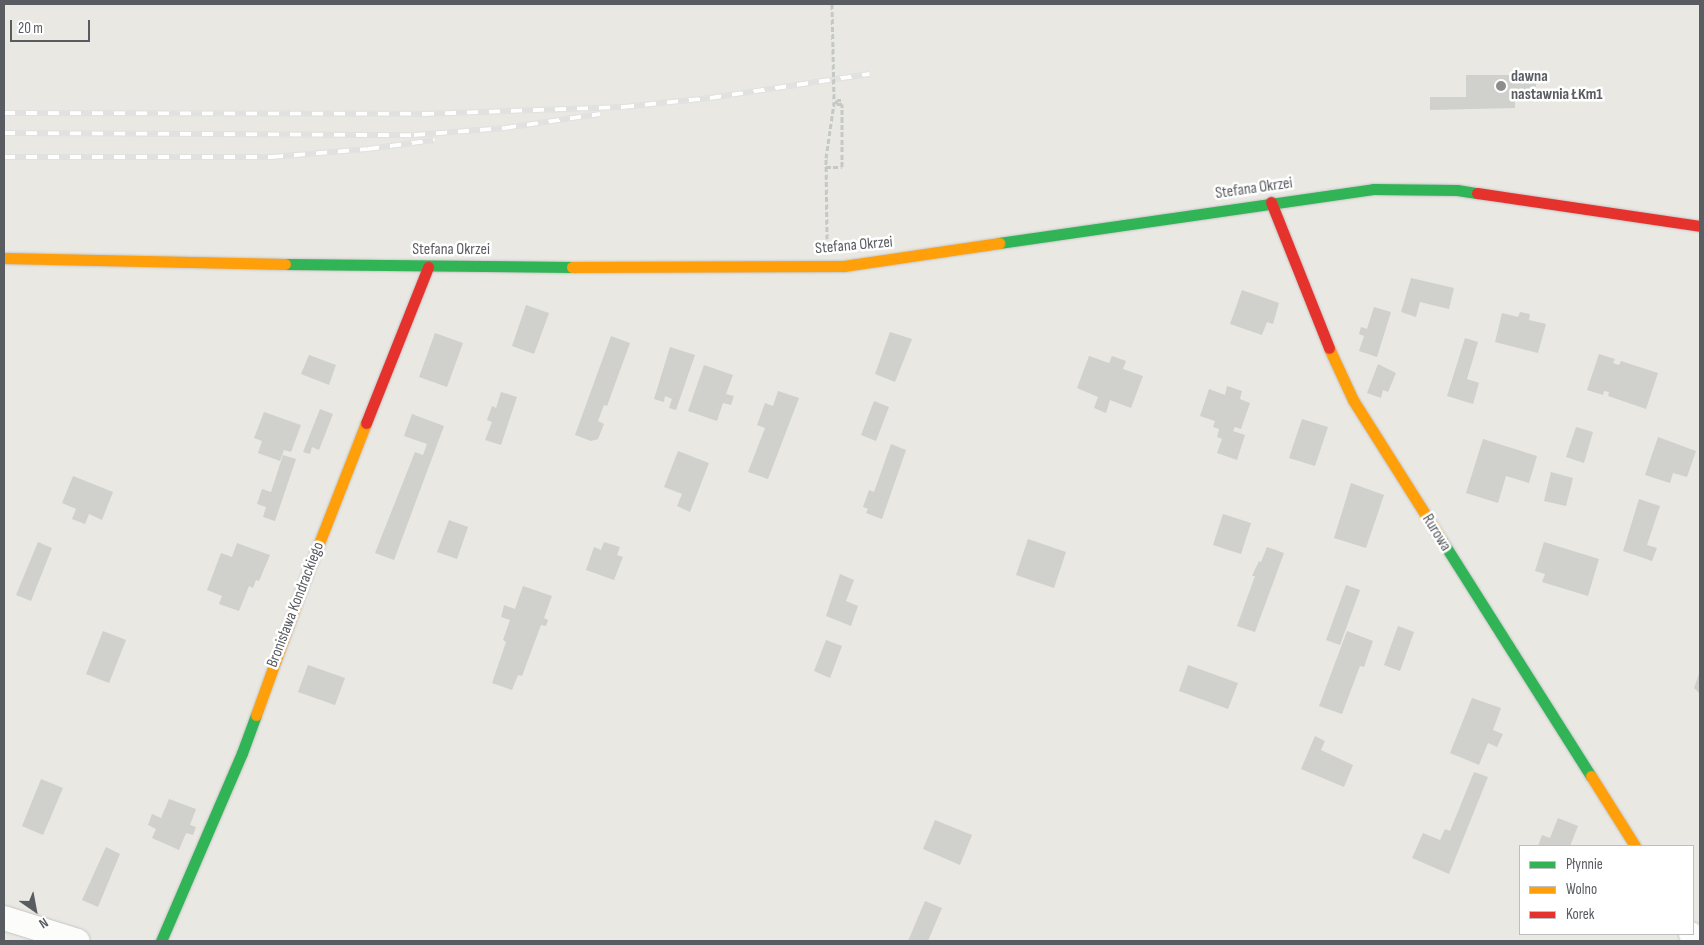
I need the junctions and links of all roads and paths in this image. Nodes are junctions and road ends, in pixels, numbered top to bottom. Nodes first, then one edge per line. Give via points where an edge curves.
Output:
1 (832, 4) edge
2 (842, 100) dead end
3 (835, 101) junction
4 (826, 168) junction
5 (1271, 202) junction
6 (1700, 226) edge
7 (4, 258) edge
8 (828, 266) junction
9 (428, 267) junction
10 (1634, 845) edge
11 (4, 918) edge
12 (78, 941) edge
13 (161, 941) edge

1 - 3 path, bridge
2 - 3 path
3 - 4 path
3 - 4 path via 842,104 842,167
4 - 8 path
5 - 6 street, Stefana Okrzei via 1373,189 1457,190
5 - 8 street, Stefana Okrzei via 1029,240
5 - 10 street, Rurowa via 1317,322 1353,400
7 - 9 street, Stefana Okrzei
8 - 9 street, Stefana Okrzei
9 - 13 street, Bronisława Kondrackiego via 302,588 242,753
11 - 12 street

